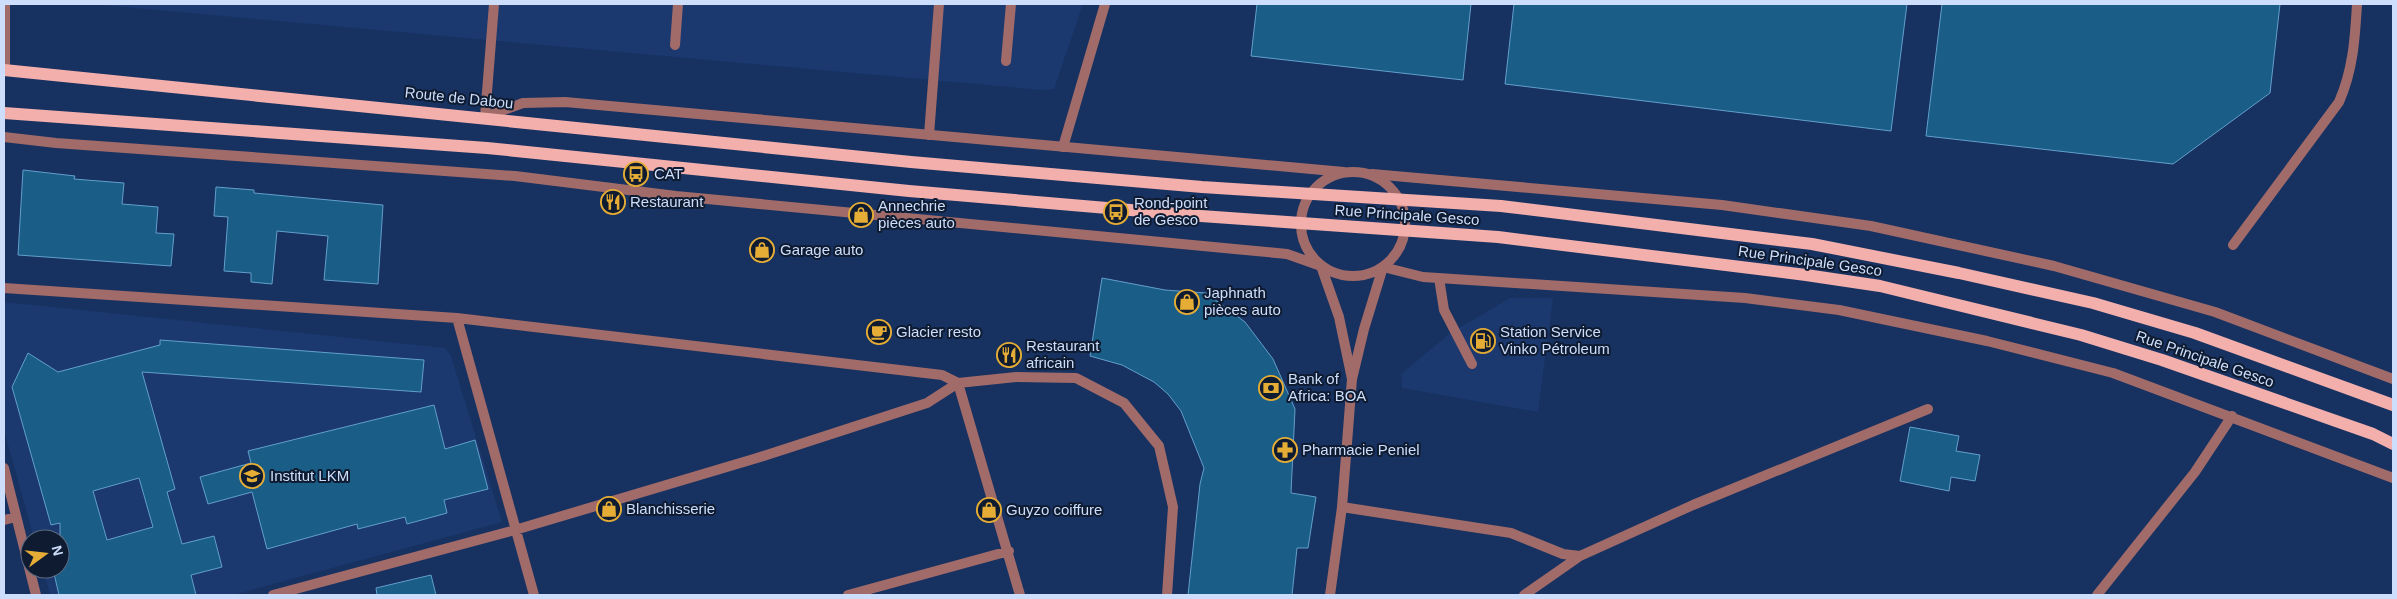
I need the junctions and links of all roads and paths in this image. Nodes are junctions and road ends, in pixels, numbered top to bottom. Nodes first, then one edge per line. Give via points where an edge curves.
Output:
1 (5, 4) edge
2 (494, 4) edge
3 (678, 4) edge
4 (939, 4) edge
5 (1011, 4) edge
6 (1105, 4) edge
7 (2357, 4) edge
8 (675, 45) dead end
9 (1006, 61) dead end
10 (4, 70) edge
11 (4, 113) edge
12 (485, 117) junction
13 (930, 135) junction
14 (4, 137) edge
15 (1063, 147) junction
16 (1344, 172) junction
17 (1372, 174) junction
18 (1202, 187) joint
19 (2233, 245) dead end
20 (1321, 266) junction
21 (1383, 267) junction
22 (1439, 278) junction
23 (4, 288) edge
24 (457, 318) junction
25 (1472, 364) dead end
26 (1352, 379) junction
27 (2393, 379) edge
28 (958, 383) junction
29 (2393, 405) edge
30 (1928, 409) dead end
31 (2232, 416) junction
32 (2393, 444) edge
33 (4, 468) edge
34 (2393, 478) edge
35 (1342, 507) junction
36 (16, 517) junction
37 (4, 520) edge
38 (516, 530) junction
39 (1009, 551) junction
40 (1580, 556) junction
41 (36, 595) edge
42 (273, 595) edge
43 (534, 595) edge
44 (848, 595) edge
45 (1020, 595) edge
46 (1166, 595) edge
47 (1330, 595) edge
48 (1524, 595) edge
49 (2097, 595) edge

1 - 10 street
2 - 12 street
3 - 8 street
4 - 13 street
5 - 9 street
6 - 15 street
7 - 19 street via 2355,48 2349,78 2339,102
10 - 12 main road, Route de Dabou
11 - 32 main road, Rue Principale Gesco via 488,148 909,191 1498,237 1880,286 2081,335 2162,360 2373,434
12 - 13 street via 523,103 565,102
12 - 18 main road, Route de Dabou via 911,162
13 - 15 street
14 - 20 street via 515,176 676,196 1287,254
15 - 16 street
16 - 17 street
16 - 20 street via 1328,177 1314,188 1303,211 1302,237
17 - 21 street via 1397,195 1404,210 1406,226 1395,256
17 - 27 street via 1722,205 1871,226 2054,266 2215,312
18 - 29 main road, Rue Principale Gesco via 1501,206 1812,244 2092,303 2194,333
20 - 21 street via 1336,274 1352,276 1368,274
20 - 26 street via 1339,317
21 - 22 street
21 - 26 street
22 - 25 street via 1444,310
22 - 31 street via 1745,298 1839,310 1987,341 2113,373
23 - 24 street
24 - 28 street via 942,375
24 - 38 street
26 - 35 street
28 - 38 street via 927,403
28 - 39 street
28 - 46 street via 1016,377 1076,378 1124,403 1158,446 1173,507
30 - 40 street via 1693,505
31 - 34 street
31 - 49 street via 2195,472
33 - 36 street
35 - 40 street via 1510,533 1563,554
35 - 47 street
36 - 37 street
36 - 41 street
38 - 42 street
38 - 43 street
39 - 44 street
39 - 45 street
40 - 48 street

